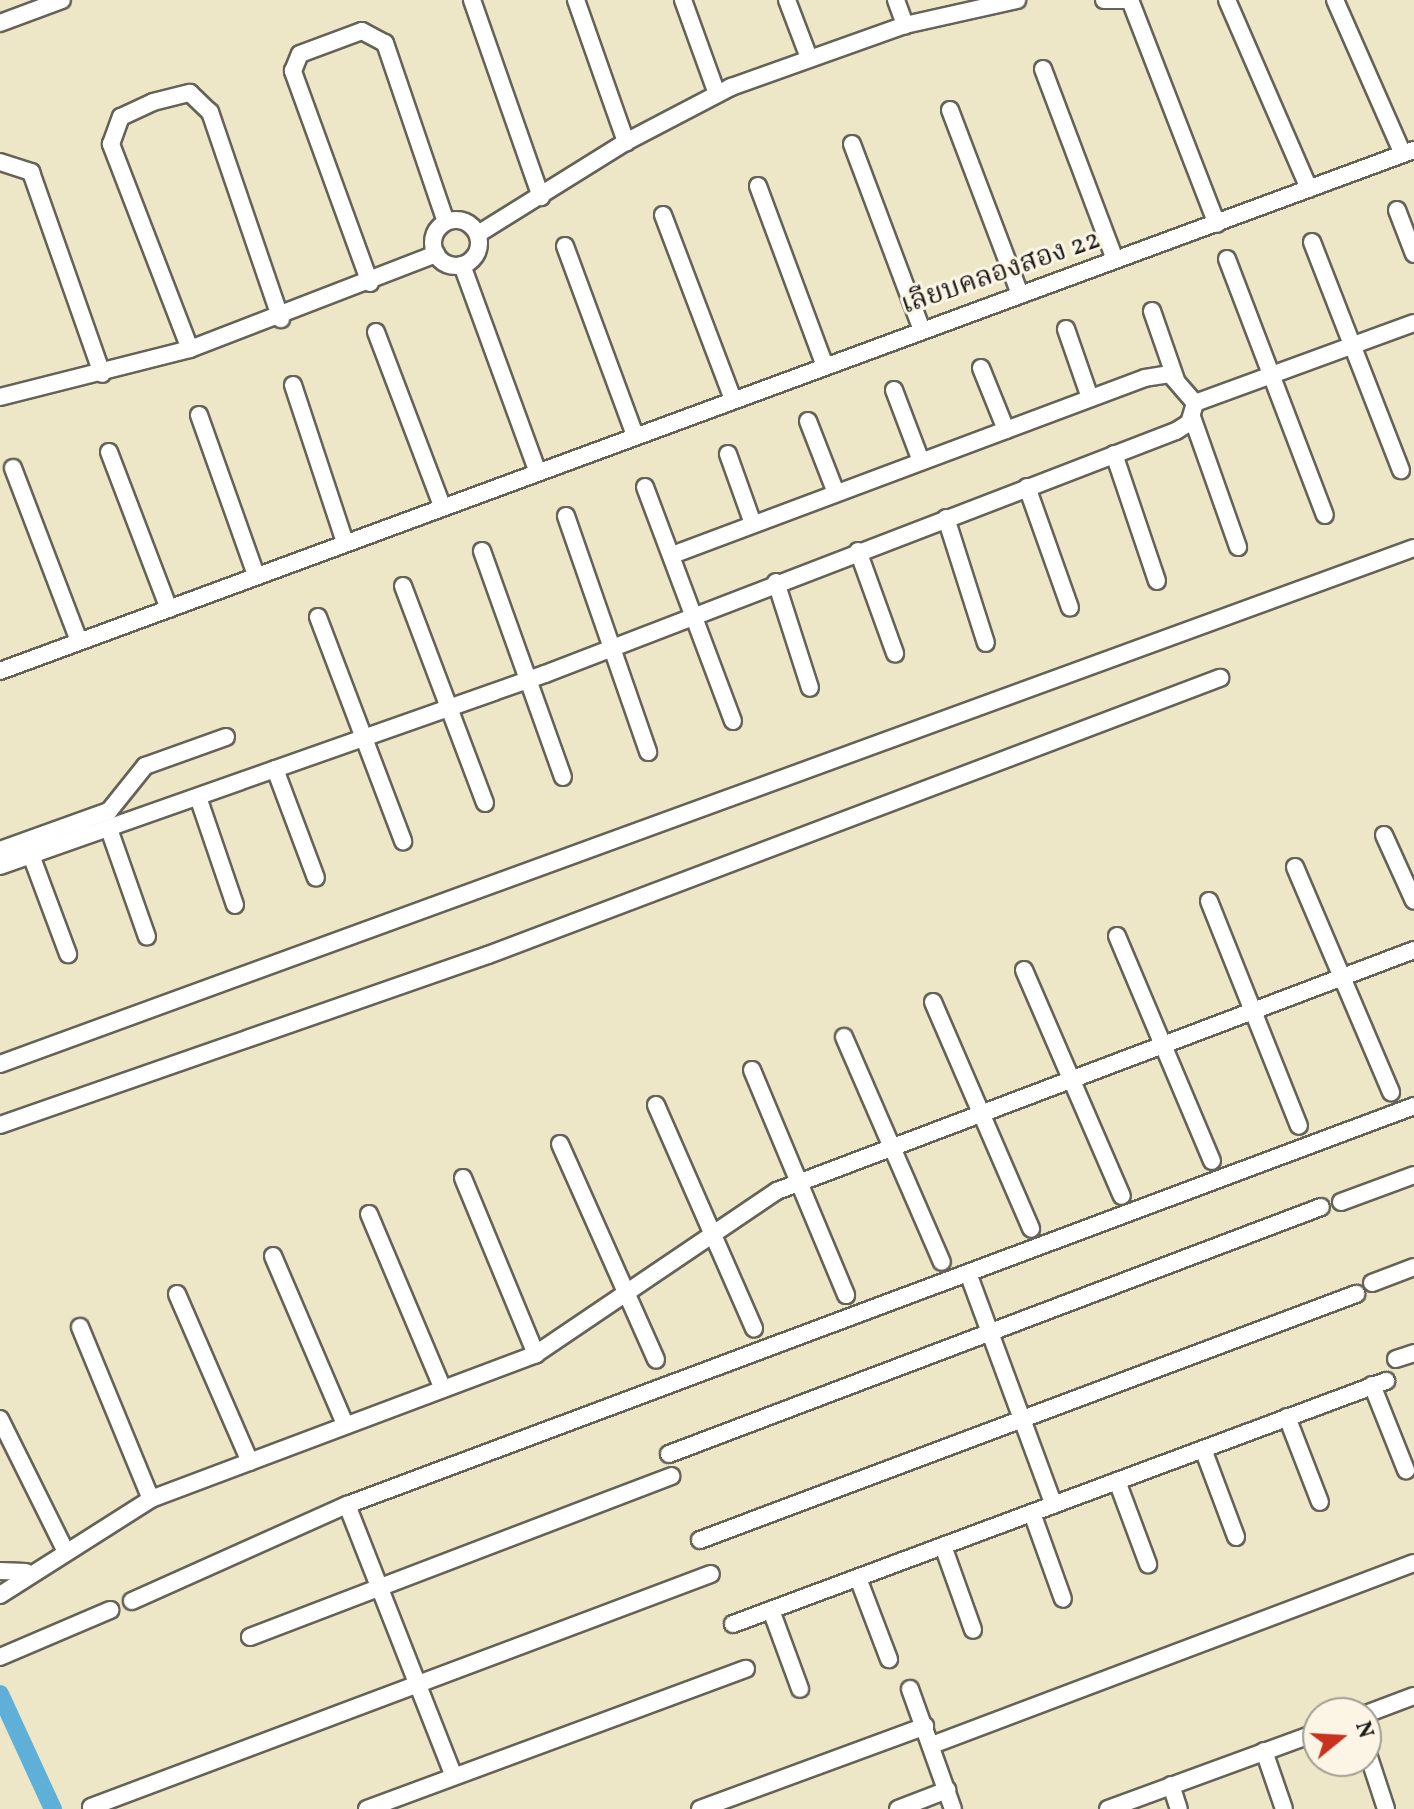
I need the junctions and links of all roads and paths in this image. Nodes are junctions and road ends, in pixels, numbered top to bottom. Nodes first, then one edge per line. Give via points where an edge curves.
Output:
1 (62, 0) edge
2 (472, 0) edge
3 (576, 0) edge
4 (683, 0) edge
5 (787, 0) edge
6 (896, 0) edge
7 (1011, 0) edge
8 (1104, 0) edge
9 (1130, 0) edge
10 (1227, 0) edge
11 (1335, 0) edge
12 (0, 23) edge
13 (905, 25) junction
14 (809, 58) junction
15 (1043, 69) dead end
16 (717, 94) junction
17 (950, 110) dead end
18 (626, 142) junction
19 (852, 144) dead end
20 (1408, 152) edge
21 (0, 162) edge
22 (758, 186) dead end
23 (1309, 189) junction
24 (541, 197) junction
25 (1397, 210) dead end
26 (663, 215) dead end
27 (446, 222) junction
28 (1217, 224) junction
29 (478, 234) junction
30 (1312, 242) dead end
31 (565, 246) dead end
32 (436, 254) junction
33 (1414, 254) edge
34 (1227, 259) dead end
35 (1115, 260) junction
36 (462, 265) junction
37 (370, 283) junction
38 (1020, 294) junction
39 (1152, 311) dead end
40 (281, 319) junction
41 (1414, 323) edge
42 (921, 328) junction
43 (1066, 329) dead end
44 (376, 332) dead end
45 (1355, 346) junction
46 (190, 349) junction
47 (824, 363) junction
48 (981, 368) dead end
49 (102, 374) junction
50 (1274, 375) junction
51 (1176, 380) junction
52 (293, 385) dead end
53 (894, 390) dead end
54 (0, 397) edge
55 (732, 397) junction
56 (1090, 398) junction
57 (1193, 410) junction
58 (199, 415) dead end
59 (808, 421) dead end
60 (1006, 430) junction
61 (634, 433) junction
62 (109, 452) dead end
63 (728, 454) dead end
64 (1114, 454) junction
65 (921, 461) junction
66 (13, 468) dead end
67 (537, 470) junction
68 (1401, 470) dead end
69 (645, 487) dead end
70 (1027, 487) junction
71 (836, 493) junction
72 (442, 506) junction
73 (1325, 515) dead end
74 (566, 516) dead end
75 (946, 518) junction
76 (753, 524) junction
77 (345, 542) junction
78 (1238, 547) dead end
79 (1414, 548) edge
80 (482, 551) dead end
81 (858, 551) junction
82 (675, 554) junction
83 (256, 575) junction
84 (1157, 581) dead end
85 (776, 582) junction
86 (403, 586) dead end
87 (1070, 608) dead end
88 (169, 609) junction
89 (692, 615) junction
90 (318, 617) dead end
91 (79, 641) junction
92 (986, 643) dead end
93 (612, 647) junction
94 (895, 653) dead end
95 (0, 671) edge
96 (1220, 678) dead end
97 (529, 679) junction
98 (810, 688) dead end
99 (447, 708) junction
100 (733, 721) dead end
101 (226, 737) dead end
102 (365, 737) junction
103 (648, 752) dead end
104 (275, 769) junction
105 (563, 777) dead end
106 (198, 797) junction
107 (485, 803) dead end
108 (109, 829) junction
109 (1384, 835) dead end
110 (403, 841) dead end
111 (0, 850) edge
112 (31, 855) junction
113 (0, 866) edge
114 (1295, 867) dead end
115 (316, 878) dead end
116 (1209, 901) dead end
117 (1414, 901) edge
118 (235, 905) dead end
119 (1117, 936) dead end
120 (147, 937) dead end
121 (1414, 950) edge
122 (68, 954) dead end
123 (1024, 970) dead end
124 (1343, 977) junction
125 (933, 1002) dead end
126 (1253, 1012) junction
127 (844, 1037) dead end
128 (1165, 1046) junction
129 (0, 1064) edge
130 (752, 1070) dead end
131 (1073, 1080) junction
132 (1391, 1092) dead end
133 (656, 1105) dead end
134 (1414, 1106) edge
135 (986, 1114) junction
136 (0, 1125) edge
137 (1299, 1126) dead end
138 (560, 1144) dead end
139 (892, 1150) junction
140 (1212, 1161) dead end
141 (1414, 1175) edge
142 (463, 1178) dead end
143 (799, 1184) junction
144 (1122, 1196) dead end
145 (1341, 1202) dead end
146 (1321, 1207) dead end
147 (369, 1214) dead end
148 (1031, 1229) dead end
149 (711, 1236) junction
150 (273, 1256) dead end
151 (942, 1262) dead end
152 (1414, 1267) edge
153 (968, 1273) junction
154 (1372, 1283) dead end
155 (177, 1294) dead end
156 (1356, 1294) dead end
157 (846, 1295) dead end
158 (624, 1299) junction
159 (80, 1327) dead end
160 (754, 1328) dead end
161 (990, 1332) junction
162 (1414, 1353) edge
163 (536, 1354) junction
164 (1396, 1359) dead end
165 (656, 1360) dead end
166 (442, 1387) junction
167 (1287, 1417) junction
168 (0, 1419) edge
169 (1023, 1419) junction
170 (344, 1422) junction
171 (1203, 1449) junction
172 (669, 1454) dead end
173 (250, 1462) junction
174 (1406, 1470) dead end
175 (671, 1476) dead end
176 (1117, 1481) junction
177 (151, 1499) junction
178 (1320, 1502) dead end
179 (347, 1505) junction
180 (1054, 1505) junction
181 (1032, 1513) junction
182 (1236, 1537) dead end
183 (700, 1540) dead end
184 (943, 1546) junction
185 (65, 1550) junction
186 (1414, 1563) edge
187 (1148, 1564) dead end
188 (2, 1571) edge
189 (26, 1572) junction
190 (711, 1574) dead end
191 (858, 1578) junction
192 (383, 1586) junction
193 (6, 1592) edge
194 (1063, 1599) dead end
195 (132, 1601) dead end
196 (110, 1610) dead end
197 (771, 1610) junction
198 (733, 1624) dead end
199 (973, 1630) dead end
200 (250, 1637) dead end
201 (0, 1657) edge
202 (889, 1659) dead end
203 (746, 1669) dead end
204 (418, 1682) junction
205 (800, 1689) dead end
206 (910, 1689) dead end
207 (1414, 1696) edge
208 (1382, 1708) edge
209 (925, 1726) junction
210 (1302, 1738) edge
211 (932, 1745) junction
212 (1264, 1751) junction
213 (454, 1776) junction
214 (1376, 1777) edge
215 (1171, 1785) junction
216 (947, 1790) junction
217 (91, 1807) edge
218 (367, 1809) edge
219 (700, 1809) edge
220 (898, 1809) edge
221 (953, 1809) edge
222 (1108, 1809) edge
223 (1179, 1809) edge
224 (1284, 1809) edge
225 (1386, 1809) edge

1 - 12 street
2 - 24 street
3 - 18 street
4 - 16 street
5 - 14 street
6 - 13 street
7 - 13 street
8 - 9 street
9 - 28 street
10 - 23 street
11 - 20 street
13 - 14 street
14 - 16 street
15 - 35 street
16 - 18 street
17 - 38 street
18 - 24 street
19 - 42 street
20 - 23 street, เลียบคลองสอง 22
21 - 49 street via 31,172
22 - 47 street
23 - 28 street, เลียบคลองสอง 22
24 - 29 street
25 - 33 street
26 - 55 street
27 - 29 street via 467,222
27 - 32 street via 435,233
27 - 37 street via 385,43 362,31 300,54 293,71
28 - 35 street, เลียบคลองสอง 22
29 - 36 street via 475,256
30 - 45 street
31 - 61 street
32 - 36 street
32 - 37 street
34 - 50 street
35 - 38 street, เลียบคลองสอง 22
36 - 67 street
37 - 40 street
38 - 42 street, เลียบคลองสอง 22
39 - 51 street
40 - 46 street
40 - 46 street via 210,112 190,93 153,102 121,117 111,144
41 - 45 street
42 - 47 street, เลียบคลองสอง 22
43 - 56 street
44 - 72 street
45 - 50 street
45 - 68 street
46 - 49 street
47 - 55 street, เลียบคลองสอง 22
48 - 60 street
49 - 54 street
50 - 57 street
50 - 73 street
51 - 56 street via 1161,374
51 - 57 street
52 - 77 street
53 - 65 street
55 - 61 street, เลียบคลองสอง 22
56 - 60 street
57 - 64 street via 1176,431
57 - 78 street
58 - 83 street
59 - 71 street
60 - 65 street
61 - 67 street, เลียบคลองสอง 22
62 - 88 street
63 - 76 street
64 - 70 street
64 - 84 street
65 - 71 street
66 - 91 street
67 - 72 street, เลียบคลองสอง 22
69 - 82 street
70 - 75 street
70 - 87 street
71 - 76 street
72 - 77 street, เลียบคลองสอง 22
74 - 93 street
75 - 81 street
75 - 92 street
76 - 82 street
77 - 83 street, เลียบคลองสอง 22
79 - 129 street
80 - 97 street
81 - 85 street
81 - 94 street
82 - 89 street
83 - 88 street, เลียบคลองสอง 22
85 - 89 street
85 - 98 street
86 - 99 street
88 - 91 street, เลียบคลองสอง 22
89 - 93 street
89 - 100 street
90 - 102 street
91 - 95 street, เลียบคลองสอง 22
93 - 97 street
93 - 103 street
96 - 136 street via 488,955
97 - 99 street
97 - 105 street
99 - 102 street
99 - 107 street
101 - 111 street via 145,766 109,811
102 - 104 street
102 - 110 street
104 - 106 street
104 - 115 street
106 - 108 street
106 - 118 street
108 - 112 street
108 - 120 street
109 - 117 street
112 - 113 street
112 - 122 street
114 - 124 street
116 - 126 street
119 - 128 street
121 - 124 street
123 - 131 street
124 - 126 street
124 - 132 street
125 - 135 street
126 - 128 street
126 - 137 street
127 - 139 street
128 - 131 street
128 - 140 street
130 - 143 street
131 - 135 street
131 - 144 street
133 - 149 street
134 - 153 street
135 - 139 street
135 - 148 street
138 - 158 street
139 - 143 street
139 - 151 street
141 - 145 street
142 - 163 street
143 - 149 street
143 - 157 street
146 - 161 street
147 - 166 street
149 - 158 street
149 - 160 street
150 - 170 street
152 - 154 street
153 - 161 street
153 - 179 street
155 - 173 street
156 - 169 street
158 - 163 street
158 - 165 street
159 - 177 street
161 - 169 street
161 - 172 street
162 - 164 street
163 - 166 street
166 - 170 street
167 - 171 street
167 - 174 street via 1379,1383
167 - 178 street
168 - 185 street
169 - 180 street
169 - 183 street
170 - 173 street
171 - 176 street
171 - 182 street
173 - 177 street
175 - 192 street
176 - 180 street
176 - 187 street
177 - 185 street
179 - 192 street
179 - 195 street
180 - 181 street
181 - 184 street
181 - 194 street
184 - 191 street
184 - 199 street
185 - 189 street
186 - 211 street
188 - 189 street
189 - 193 street
190 - 204 street
191 - 197 street
191 - 202 street
192 - 200 street
192 - 204 street
196 - 201 street
197 - 198 street
197 - 205 street
203 - 213 street
204 - 213 street
204 - 217 street
206 - 209 street
207 - 208 street
209 - 211 street
209 - 219 street
210 - 212 street
211 - 216 street
212 - 215 street
212 - 224 street
213 - 218 street
214 - 225 street
215 - 222 street
215 - 223 street
216 - 220 street
216 - 221 street

